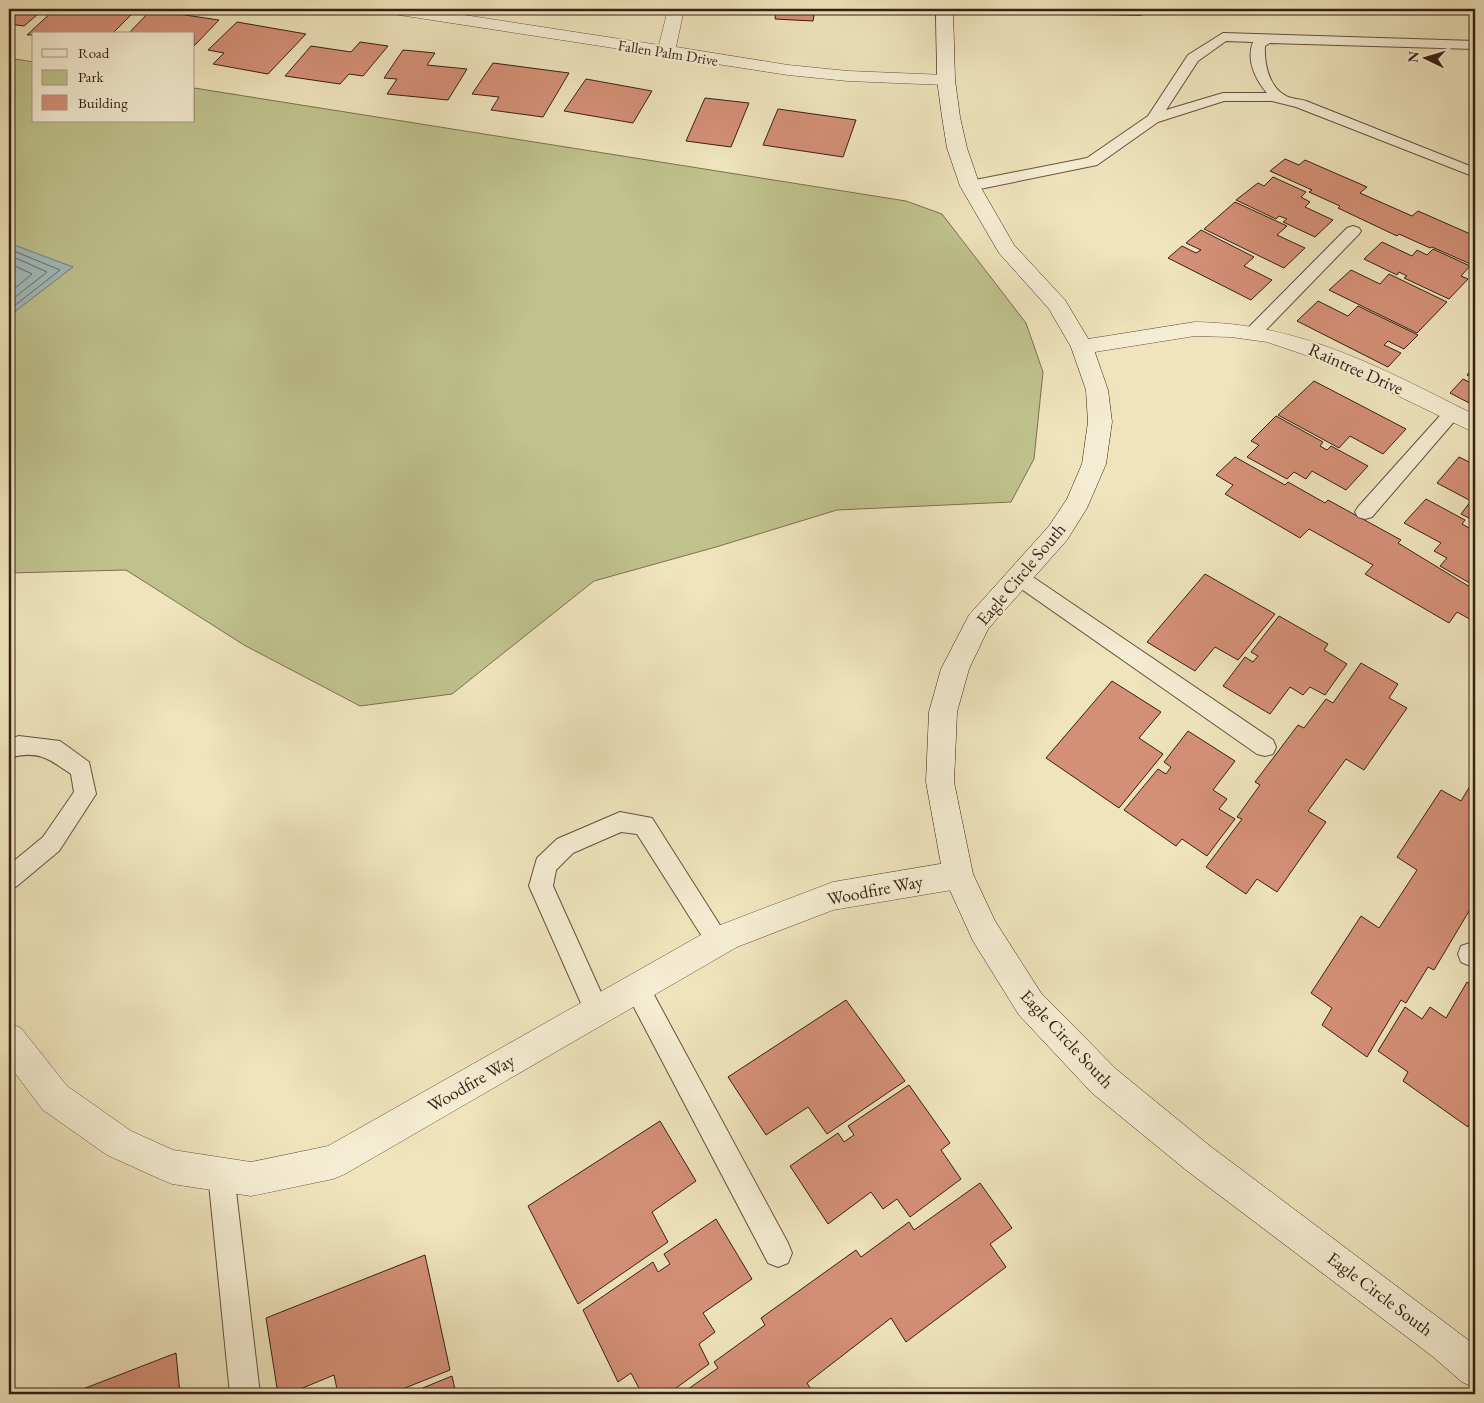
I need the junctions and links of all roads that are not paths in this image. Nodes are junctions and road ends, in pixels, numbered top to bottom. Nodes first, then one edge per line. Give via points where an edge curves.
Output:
1 (392, 9) edge
2 (676, 9) edge
3 (944, 9) edge
4 (1054, 9) edge
5 (1090, 9) edge
6 (1147, 9) edge
7 (1266, 39) junction
8 (1475, 45) edge
9 (666, 53) junction
10 (946, 80) junction
11 (1282, 100) junction
12 (1152, 119) junction
13 (1475, 173) edge
14 (970, 186) junction
15 (1353, 231) dead end
16 (1254, 331) junction
17 (1082, 347) junction
18 (1452, 414) junction
19 (1475, 425) edge
20 (1365, 512) dead end
21 (1017, 576) junction
22 (1265, 747) dead end
23 (9, 750) edge
24 (958, 875) junction
25 (9, 879) edge
26 (718, 941) junction
27 (637, 988) junction
28 (598, 1010) junction
29 (10, 1042) edge
30 (220, 1174) junction
31 (778, 1253) dead end
32 (1475, 1369) edge
33 (245, 1394) edge

1 - 9 street, Fallen Palm Drive
2 - 9 street
3 - 10 street, Eagle Circle South
4 - 5 lane
5 - 6 lane
7 - 8 lane
7 - 11 lane via 1258,44 1256,59 1267,87
7 - 12 lane via 1223,37 1194,58
9 - 10 street, Fallen Palm Drive via 848,76
10 - 14 street, Eagle Circle South via 957,148
11 - 12 lane via 1223,97
11 - 13 lane via 1301,104
12 - 14 lane via 1092,162
14 - 17 street, Eagle Circle South via 1006,248 1057,305
15 - 16 lane
16 - 17 street, Raintree Drive via 1196,329
16 - 18 street, Raintree Drive via 1319,349
17 - 21 street, Eagle Circle South via 1097,390 1100,422 1094,464 1078,502 1058,533
18 - 19 street, Raintree Drive
18 - 20 lane
21 - 22 lane
21 - 24 street, Eagle Circle South via 978,622 955,669 943,712 940,782
23 - 25 lane via 20,745 52,748 81,769 84,794 52,844
24 - 26 street, Woodfire Way via 833,896
24 - 32 street, Eagle Circle South via 984,931 1030,1004 1104,1081 1198,1158 1445,1343
26 - 27 street, Woodfire Way
26 - 28 lane via 644,825 620,822 565,846 545,865 541,886
27 - 28 street, Woodfire Way
27 - 31 lane
28 - 30 street, Woodfire Way via 333,1162 251,1179
29 - 30 street, Woodfire Way via 55,1098 119,1143 172,1167
30 - 33 lane

